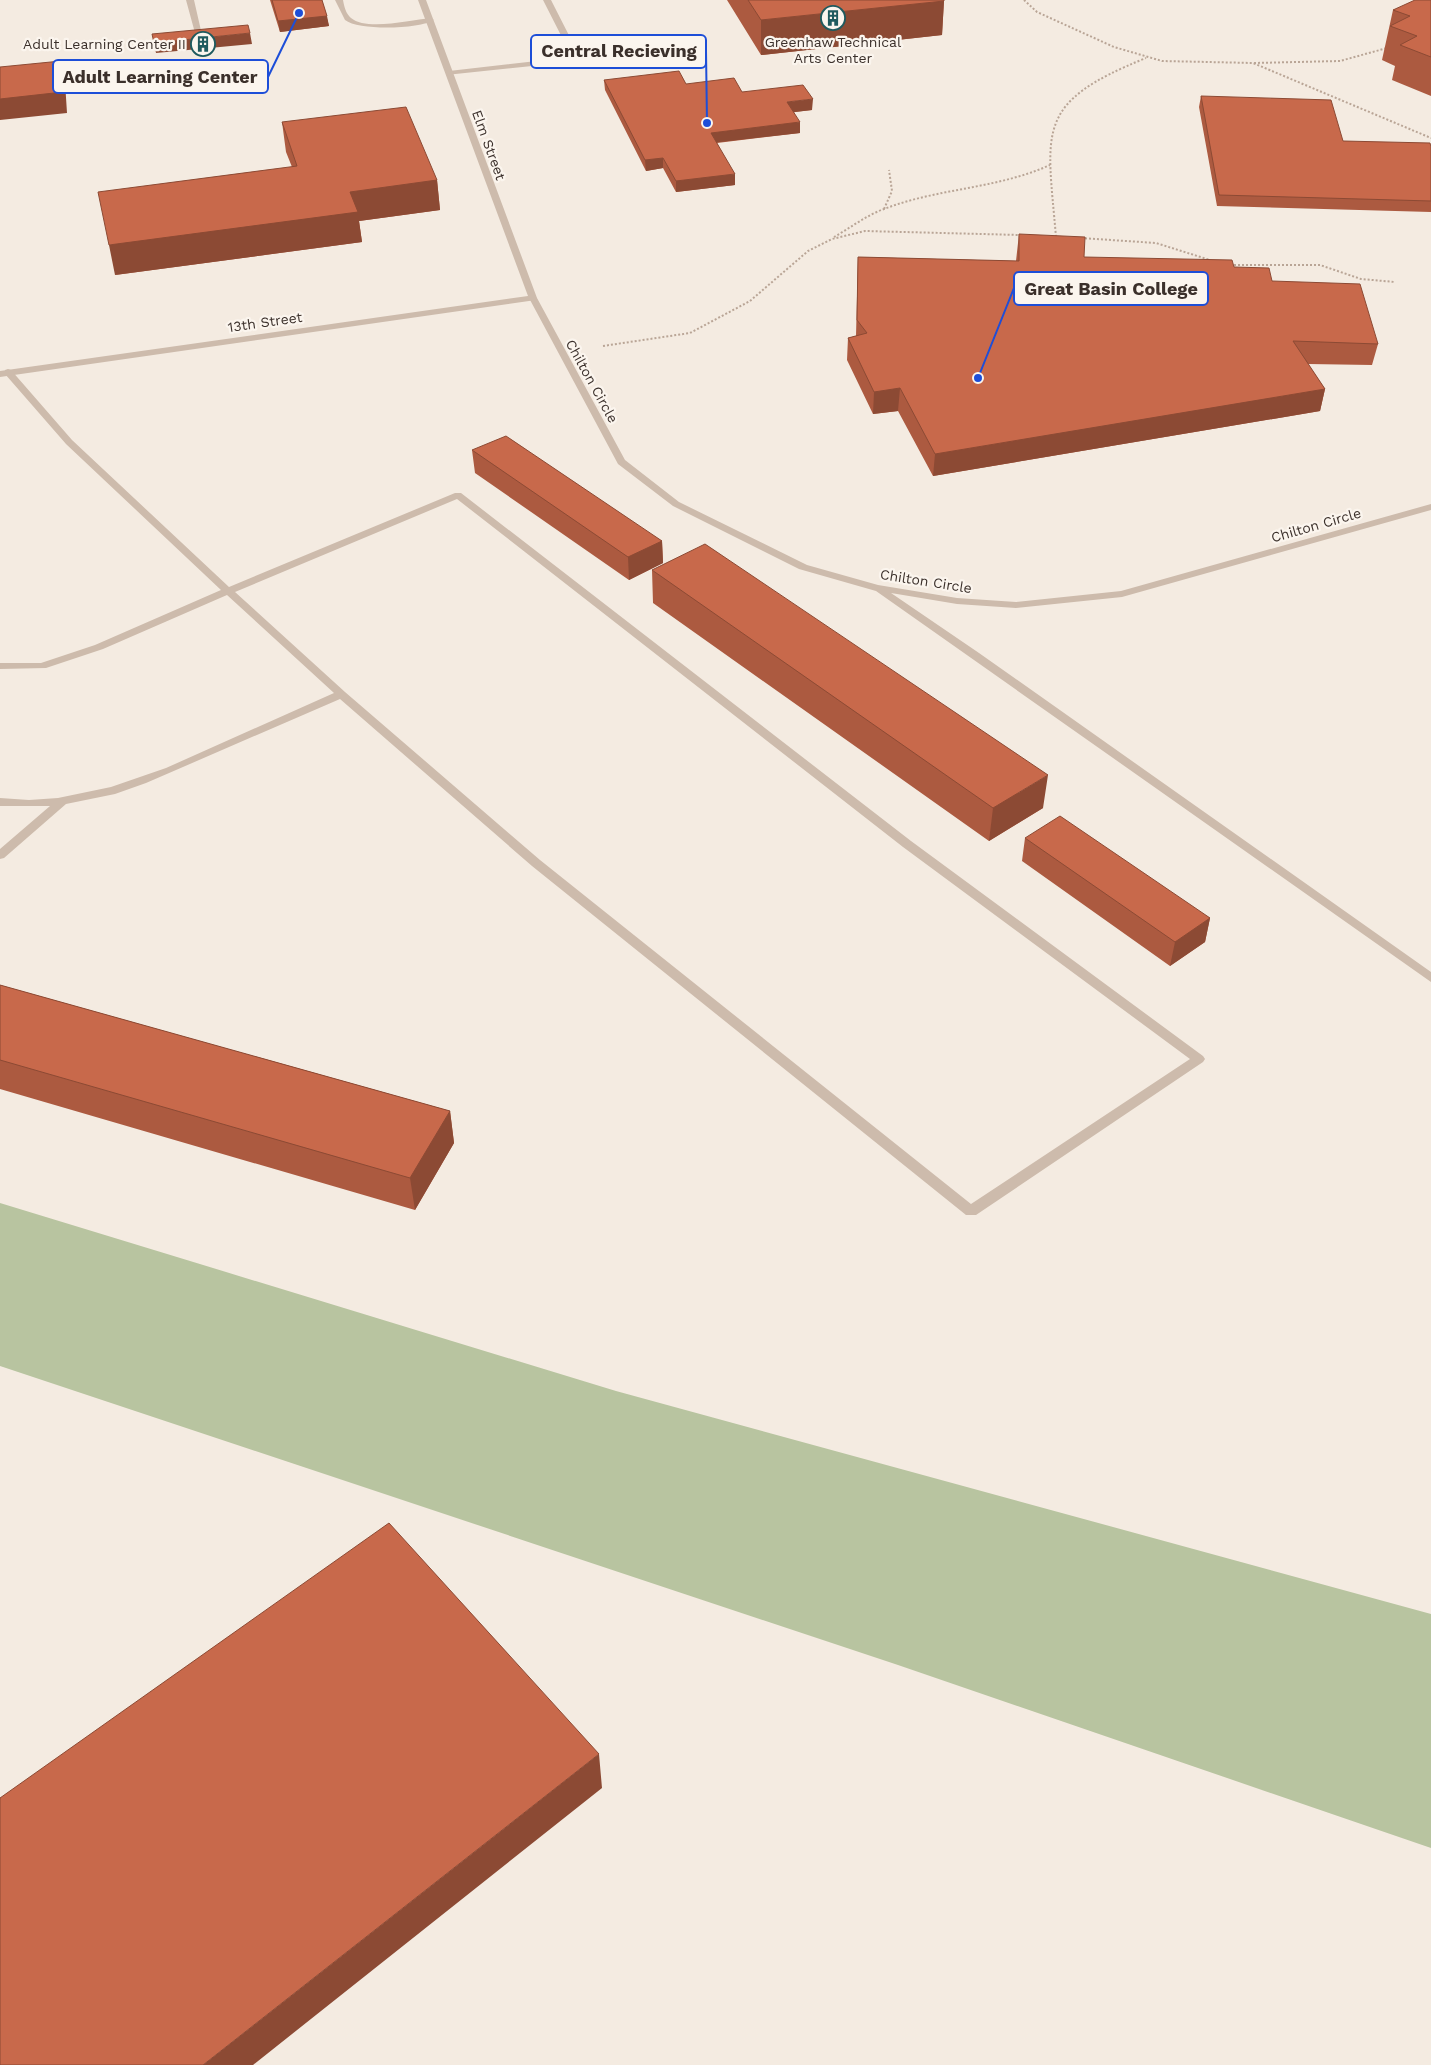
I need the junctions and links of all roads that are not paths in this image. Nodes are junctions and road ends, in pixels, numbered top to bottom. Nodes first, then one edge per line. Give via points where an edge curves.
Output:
1 (190, 0) edge
2 (339, 0) edge
3 (422, 0) edge
4 (548, 0) edge
5 (430, 20) junction
6 (199, 33) edge
7 (449, 73) junction
8 (533, 298) junction
9 (4, 373) edge
10 (1431, 507) edge
11 (877, 588) junction
12 (228, 591) junction
13 (0, 666) edge
14 (341, 694) junction
15 (63, 801) junction
16 (0, 802) edge
17 (0, 855) edge
18 (1431, 978) edge

1 - 6 street
2 - 5 street via 344,14 361,24
3 - 5 street, Elm Street
4 - 7 street via 577,59
5 - 7 street, Elm Street
7 - 8 street, Elm Street
8 - 9 street, 13th Street
8 - 11 street, Chilton Circle via 621,462 676,504 803,567
9 - 12 street via 69,442
10 - 11 street, Chilton Circle via 1122,594 1016,605 957,601
11 - 18 street
12 - 13 street via 99,647 42,666
12 - 14 street
12 - 14 street via 458,496 907,844 1199,1059 971,1211 536,863
14 - 15 street via 159,776
15 - 16 street via 28,806
15 - 17 street

